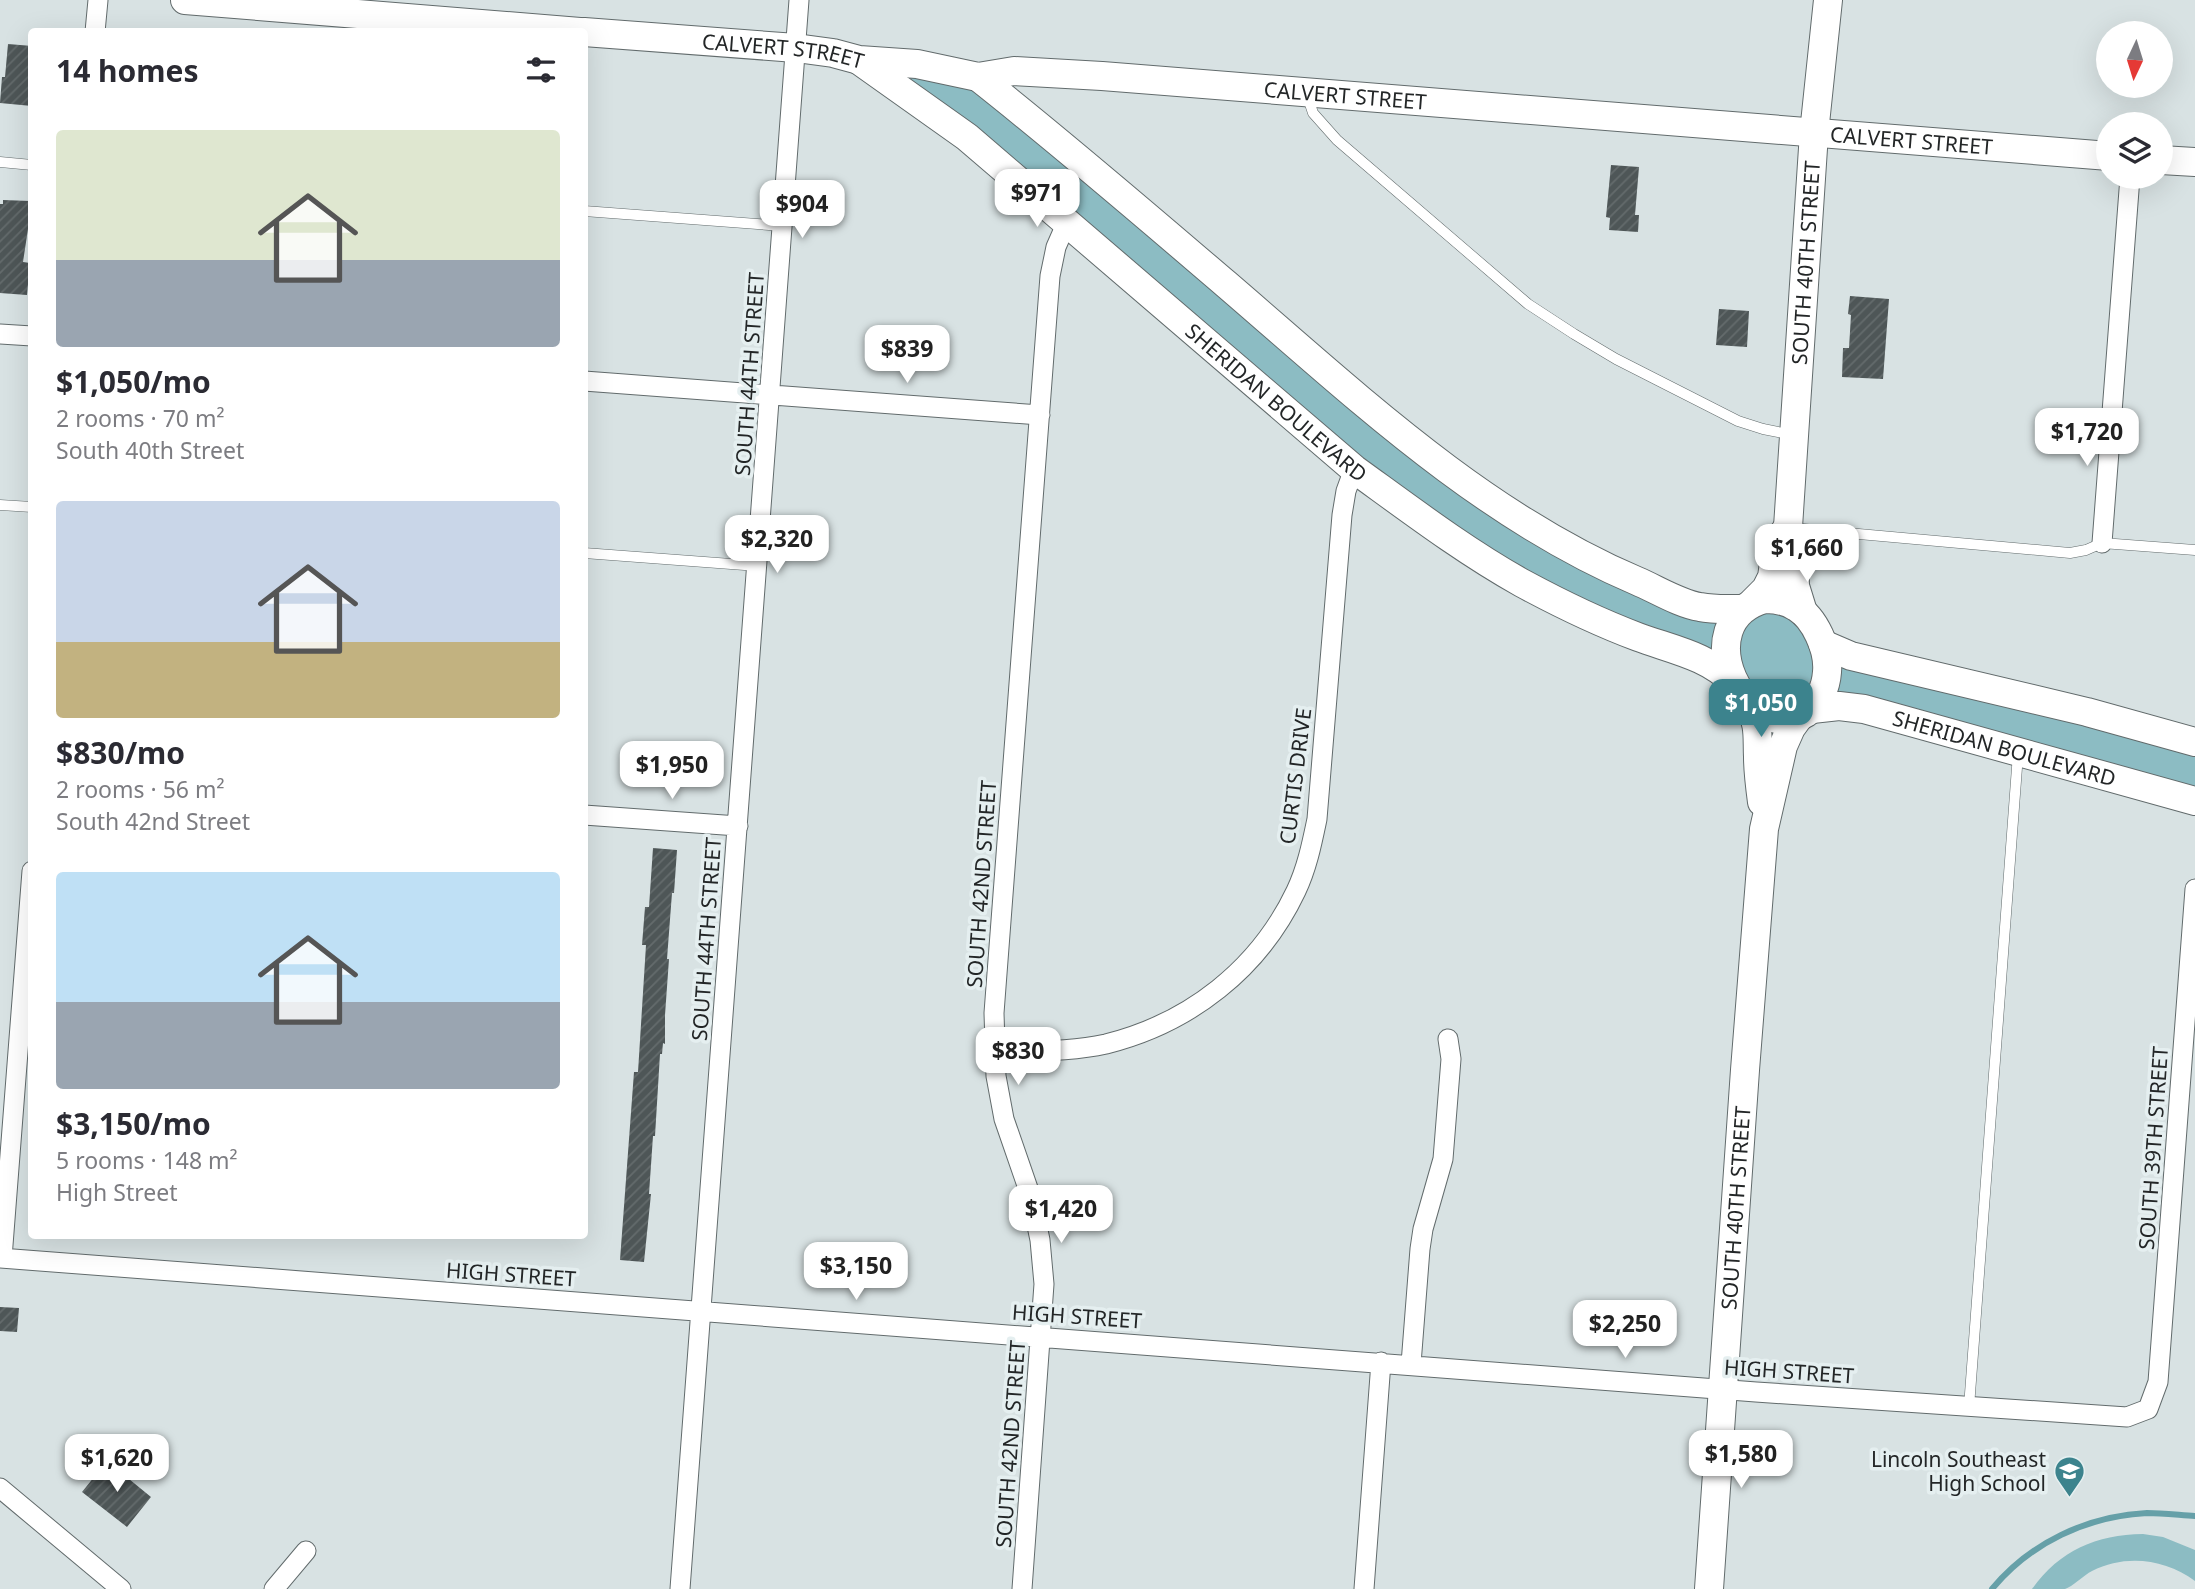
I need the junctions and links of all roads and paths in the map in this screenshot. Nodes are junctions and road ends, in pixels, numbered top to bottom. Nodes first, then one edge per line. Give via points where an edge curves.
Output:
1 (98, 0) edge
2 (185, 0) edge
3 (799, 0) edge
4 (1828, 0) edge
5 (95, 28) edge
6 (532, 28) edge
7 (588, 32) edge
8 (796, 48) junction
9 (859, 60) junction
10 (978, 76) junction
11 (1306, 91) junction
12 (1814, 133) junction
13 (2096, 155) edge
14 (2173, 161) edge
15 (0, 162) edge
16 (2195, 162) edge
17 (28, 165) edge
18 (2129, 189) edge
19 (588, 211) edge
20 (1067, 222) junction
21 (783, 226) junction
22 (0, 334) edge
23 (28, 336) edge
24 (588, 381) edge
25 (771, 395) junction
26 (1040, 415) junction
27 (1793, 435) junction
28 (1354, 469) junction
29 (0, 505) edge
30 (28, 507) edge
31 (1788, 527) junction
32 (2102, 543) junction
33 (2195, 550) edge
34 (588, 553) edge
35 (758, 566) junction
36 (1748, 605) junction
37 (1803, 612) junction
38 (1823, 644) junction
39 (1741, 693) junction
40 (1806, 713) junction
41 (2195, 743) edge
42 (2018, 750) junction
43 (2195, 801) edge
44 (588, 815) edge
45 (738, 826) junction
46 (1763, 829) junction
47 (2195, 889) edge
48 (28, 904) edge
49 (1448, 1039) dead end
50 (994, 1053) junction
51 (8, 1067) edge
52 (1, 1258) edge
53 (701, 1311) junction
54 (1041, 1336) junction
55 (1381, 1362) junction
56 (1411, 1364) junction
57 (1724, 1388) junction
58 (1969, 1407) junction
59 (2148, 1409) joint
60 (0, 1488) edge
61 (306, 1551) dead end
62 (121, 1589) edge
63 (274, 1589) edge
64 (680, 1589) edge
65 (1023, 1589) edge
66 (1364, 1589) edge
67 (1709, 1589) edge

1 - 5 street
2 - 6 main road, CALVERT STREET
3 - 8 street, SOUTH 44TH STREET
4 - 12 main road, SOUTH 40TH STREET
7 - 8 main road, CALVERT STREET
8 - 9 main road, CALVERT STREET
8 - 21 street, SOUTH 44TH STREET
9 - 10 main road, CALVERT STREET via 916,64
9 - 20 main road, SHERIDAN BOULEVARD via 967,137
10 - 11 main road, CALVERT STREET via 1036,72
10 - 36 main road via 1364,402 1490,500 1550,539 1697,607
11 - 12 main road, CALVERT STREET
11 - 27 lane via 1313,113 1337,140 1528,304 1616,359 1738,421
12 - 13 main road, CALVERT STREET
12 - 27 main road, SOUTH 40TH STREET
14 - 16 main road
15 - 17 lane
18 - 32 street
19 - 21 lane
20 - 26 street, SOUTH 42ND STREET via 1050,276
20 - 28 main road, SHERIDAN BOULEVARD
21 - 25 street, SOUTH 44TH STREET
22 - 23 street
24 - 25 street
25 - 26 street
25 - 35 street, SOUTH 44TH STREET
26 - 50 street, SOUTH 42ND STREET
27 - 31 main road, SOUTH 40TH STREET
28 - 39 main road, SHERIDAN BOULEVARD via 1522,583 1589,616 1714,666
28 - 50 street, CURTIS DRIVE via 1342,515 1317,819 1297,889 1278,925 1229,982 1164,1024 1104,1044
29 - 30 lane
31 - 32 lane via 2070,553
31 - 36 main road, SOUTH 40TH STREET via 1777,542 1766,589
31 - 37 main road, SOUTH 40TH STREET
32 - 33 lane
34 - 35 lane
35 - 45 street, SOUTH 44TH STREET
36 - 37 main road via 1775,599
36 - 39 main road via 1733,620 1726,647
37 - 38 main road
38 - 40 main road via 1827,677
38 - 41 main road via 1851,656 2087,712
39 - 40 main road via 1759,712 1771,717
39 - 46 main road, SOUTH 40TH STREET via 1759,730
40 - 42 main road, SHERIDAN BOULEVARD via 1839,706 1864,709
40 - 46 main road, SOUTH 40TH STREET via 1791,728 1783,746
42 - 43 main road, SHERIDAN BOULEVARD
42 - 58 lane
44 - 45 street
45 - 53 street, SOUTH 44TH STREET
46 - 57 main road, SOUTH 40TH STREET
47 - 59 street, SOUTH 39TH STREET via 2159,1371
48 - 51 street
49 - 56 street via 1451,1059 1443,1159 1423,1229
50 - 54 street, SOUTH 42ND STREET via 1004,1119 1031,1197 1040,1240 1044,1284
51 - 52 street
52 - 53 street, HIGH STREET
53 - 54 street, HIGH STREET
53 - 64 street, SOUTH 44TH STREET
54 - 55 street, HIGH STREET
54 - 65 street, SOUTH 42ND STREET
55 - 56 street, HIGH STREET
55 - 66 street
56 - 57 street, HIGH STREET
57 - 58 street, HIGH STREET
57 - 67 main road, SOUTH 40TH STREET
58 - 59 street, HIGH STREET via 2110,1417 2127,1417
60 - 62 street
61 - 63 street

